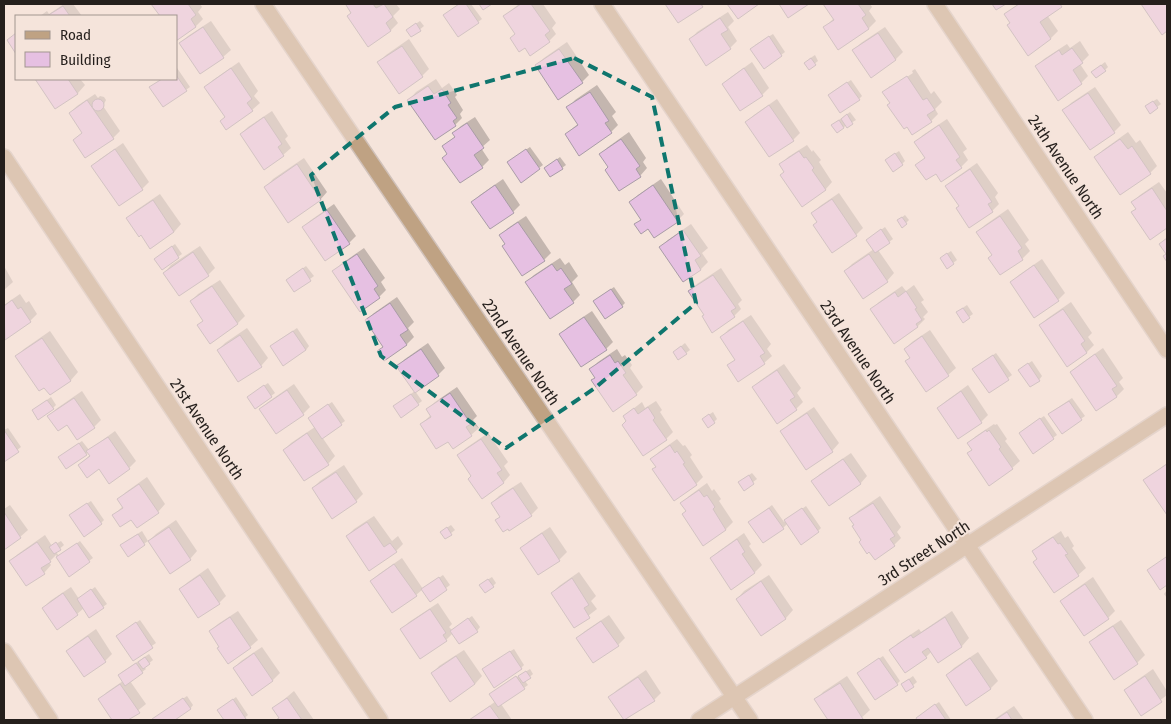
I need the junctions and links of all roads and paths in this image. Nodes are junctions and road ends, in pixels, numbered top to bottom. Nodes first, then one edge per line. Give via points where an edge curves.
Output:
1 (263, 4) edge
2 (602, 4) edge
3 (935, 4) edge
4 (4, 157) edge
5 (1167, 350) edge
6 (1167, 415) edge
7 (967, 546) junction
8 (4, 651) edge
9 (734, 697) junction
10 (50, 720) edge
11 (380, 720) edge
12 (699, 720) edge
13 (750, 720) edge
14 (1085, 720) edge

1 - 9 street, 22nd Avenue North
2 - 7 street, 23rd Avenue North
3 - 5 street, 24th Avenue North
4 - 11 street, 21st Avenue North
6 - 7 street, 3rd Street North
7 - 9 street, 3rd Street North
7 - 14 street, 23rd Avenue North
8 - 10 street
9 - 12 street, 3rd Street North
9 - 13 street, 22nd Avenue North

